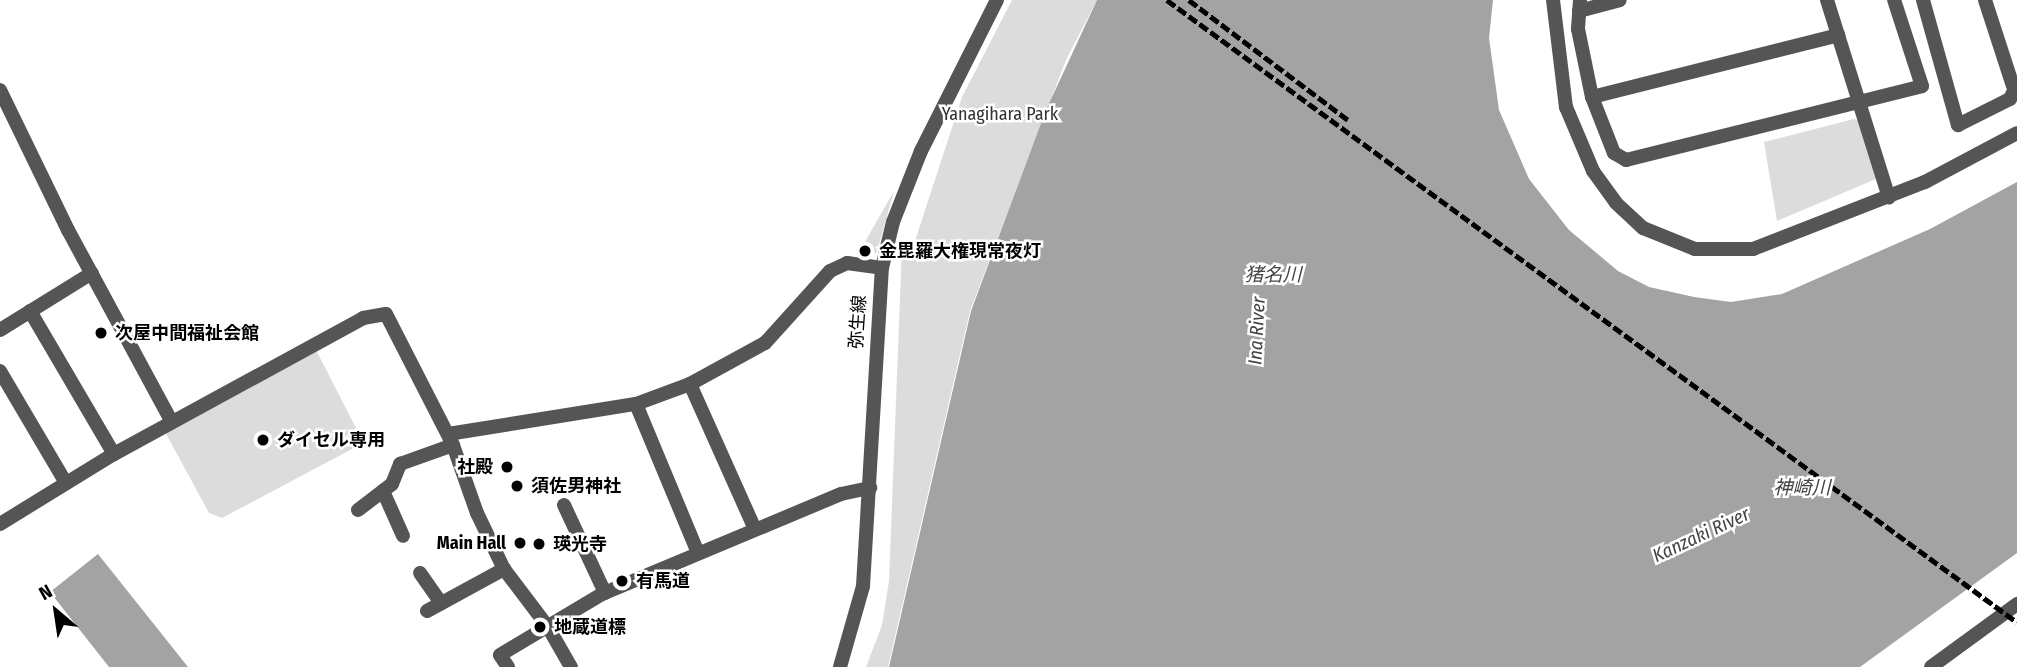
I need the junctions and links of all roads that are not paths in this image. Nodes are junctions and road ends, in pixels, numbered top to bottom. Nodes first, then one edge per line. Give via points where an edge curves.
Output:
1 (996, 0) edge
2 (1553, 0) edge
3 (1620, 0) edge
4 (1827, 0) edge
5 (1894, 0) edge
6 (1923, 0) edge
7 (1986, 0) edge
8 (1580, 5) edge
9 (1838, 35) junction
10 (2015, 85) edge
11 (0, 90) edge
12 (1592, 97) junction
13 (1859, 102) junction
14 (2017, 133) edge
15 (1889, 198) junction
16 (882, 268) junction
17 (92, 273) junction
18 (30, 311) junction
19 (0, 330) edge
20 (0, 371) edge
21 (690, 384) junction
22 (636, 404) junction
23 (172, 422) junction
24 (451, 439) junction
25 (114, 454) junction
26 (66, 483) junction
27 (870, 488) junction
28 (383, 491) junction
29 (564, 505) dead end
30 (358, 510) dead end
31 (0, 523) edge
32 (755, 529) junction
33 (403, 536) dead end
34 (698, 553) junction
35 (504, 569) junction
36 (420, 573) dead end
37 (605, 593) junction
38 (441, 603) junction
39 (2017, 604) edge
40 (427, 611) dead end
41 (548, 627) junction
42 (501, 657) edge
43 (571, 667) edge
44 (840, 667) edge
45 (1931, 667) edge

1 - 16 street, 弥生線 via 920,151 893,222
2 - 15 street via 1566,107 1593,171 1616,203 1643,228 1695,249 1753,249
3 - 8 street
4 - 9 street
5 - 13 street via 1922,86
6 - 10 street via 1958,125 2010,99
7 - 10 street
8 - 12 street via 1578,29
9 - 12 street
9 - 13 street
11 - 17 street
12 - 13 street via 1614,153 1626,160
13 - 15 street
14 - 15 street
16 - 21 street via 847,264 830,271 765,343
16 - 27 street, 弥生線
17 - 18 street
17 - 23 street
18 - 19 street
18 - 25 street
20 - 26 street
21 - 22 street
21 - 32 street
22 - 24 street
22 - 34 street
23 - 24 street via 363,318 386,314
23 - 25 street
24 - 28 street via 400,464 392,484
24 - 35 street via 477,513
25 - 26 street
26 - 31 street
27 - 32 street via 841,494
27 - 44 street, 弥生線 via 863,586
28 - 30 street
28 - 33 street
29 - 37 street
32 - 34 street
34 - 37 street
35 - 38 street
35 - 41 street
36 - 38 street
37 - 41 street
38 - 40 street
39 - 45 street
41 - 42 street
41 - 43 street

